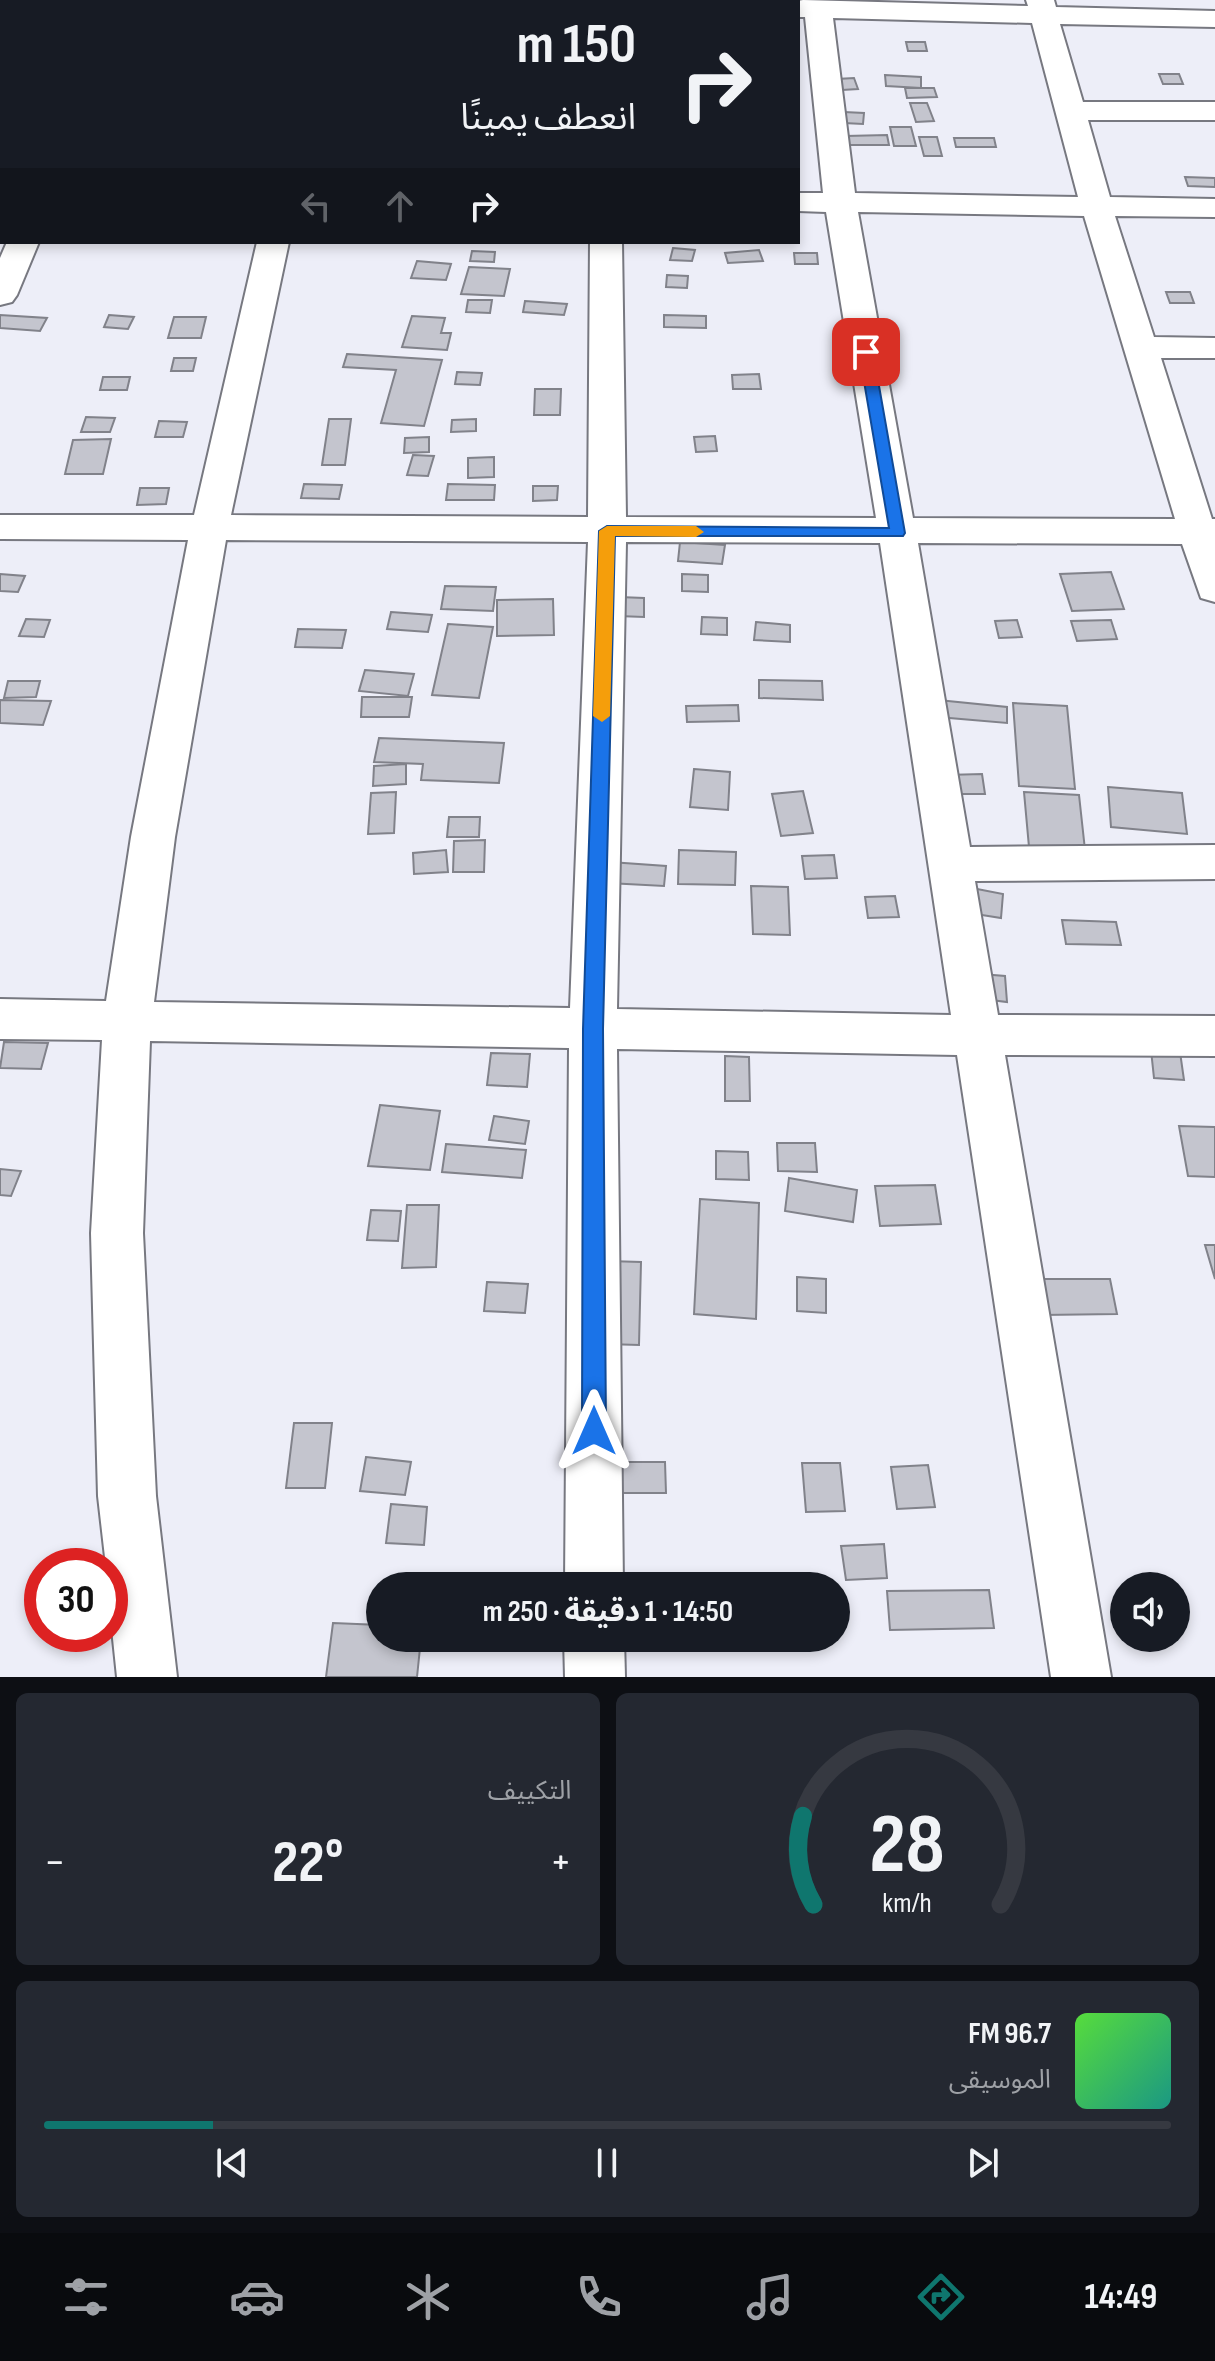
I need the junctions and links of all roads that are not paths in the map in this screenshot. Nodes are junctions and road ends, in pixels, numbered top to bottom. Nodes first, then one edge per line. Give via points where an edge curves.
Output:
1 (811, 6) edge
2 (1042, 8) edge
3 (1215, 19) edge
4 (1070, 111) junction
5 (1215, 111) edge
6 (819, 202) edge
7 (1097, 208) junction
8 (1215, 208) edge
9 (22, 244) edge
10 (273, 244) edge
11 (606, 244) edge
12 (0, 295) edge
13 (1140, 347) junction
14 (1215, 348) edge
15 (0, 527) edge
16 (209, 529) junction
17 (607, 531) junction
18 (1205, 532) edge
19 (897, 533) junction
20 (1215, 589) edge
21 (1215, 862) edge
22 (950, 864) junction
23 (0, 1019) edge
24 (127, 1023) junction
25 (593, 1029) junction
26 (978, 1035) junction
27 (1215, 1036) edge
28 (594, 1572) edge
29 (594, 1652) edge
30 (147, 1677) edge
31 (595, 1677) edge
32 (1081, 1677) edge

1 - 2 street
1 - 6 street
2 - 3 street
2 - 4 street
4 - 5 street
4 - 7 street
6 - 7 street
6 - 19 street
7 - 8 street
7 - 13 street
9 - 12 street
10 - 16 street
11 - 17 street
13 - 14 street
13 - 18 street
15 - 16 street
16 - 17 street
16 - 24 street via 153,837
17 - 19 street
17 - 25 street
18 - 19 street
18 - 20 street
19 - 22 street
21 - 22 street
22 - 26 street
23 - 24 street
24 - 25 street
24 - 30 street via 118,1248 127,1496
25 - 26 street
25 - 28 street
26 - 27 street
26 - 32 street
29 - 31 street

